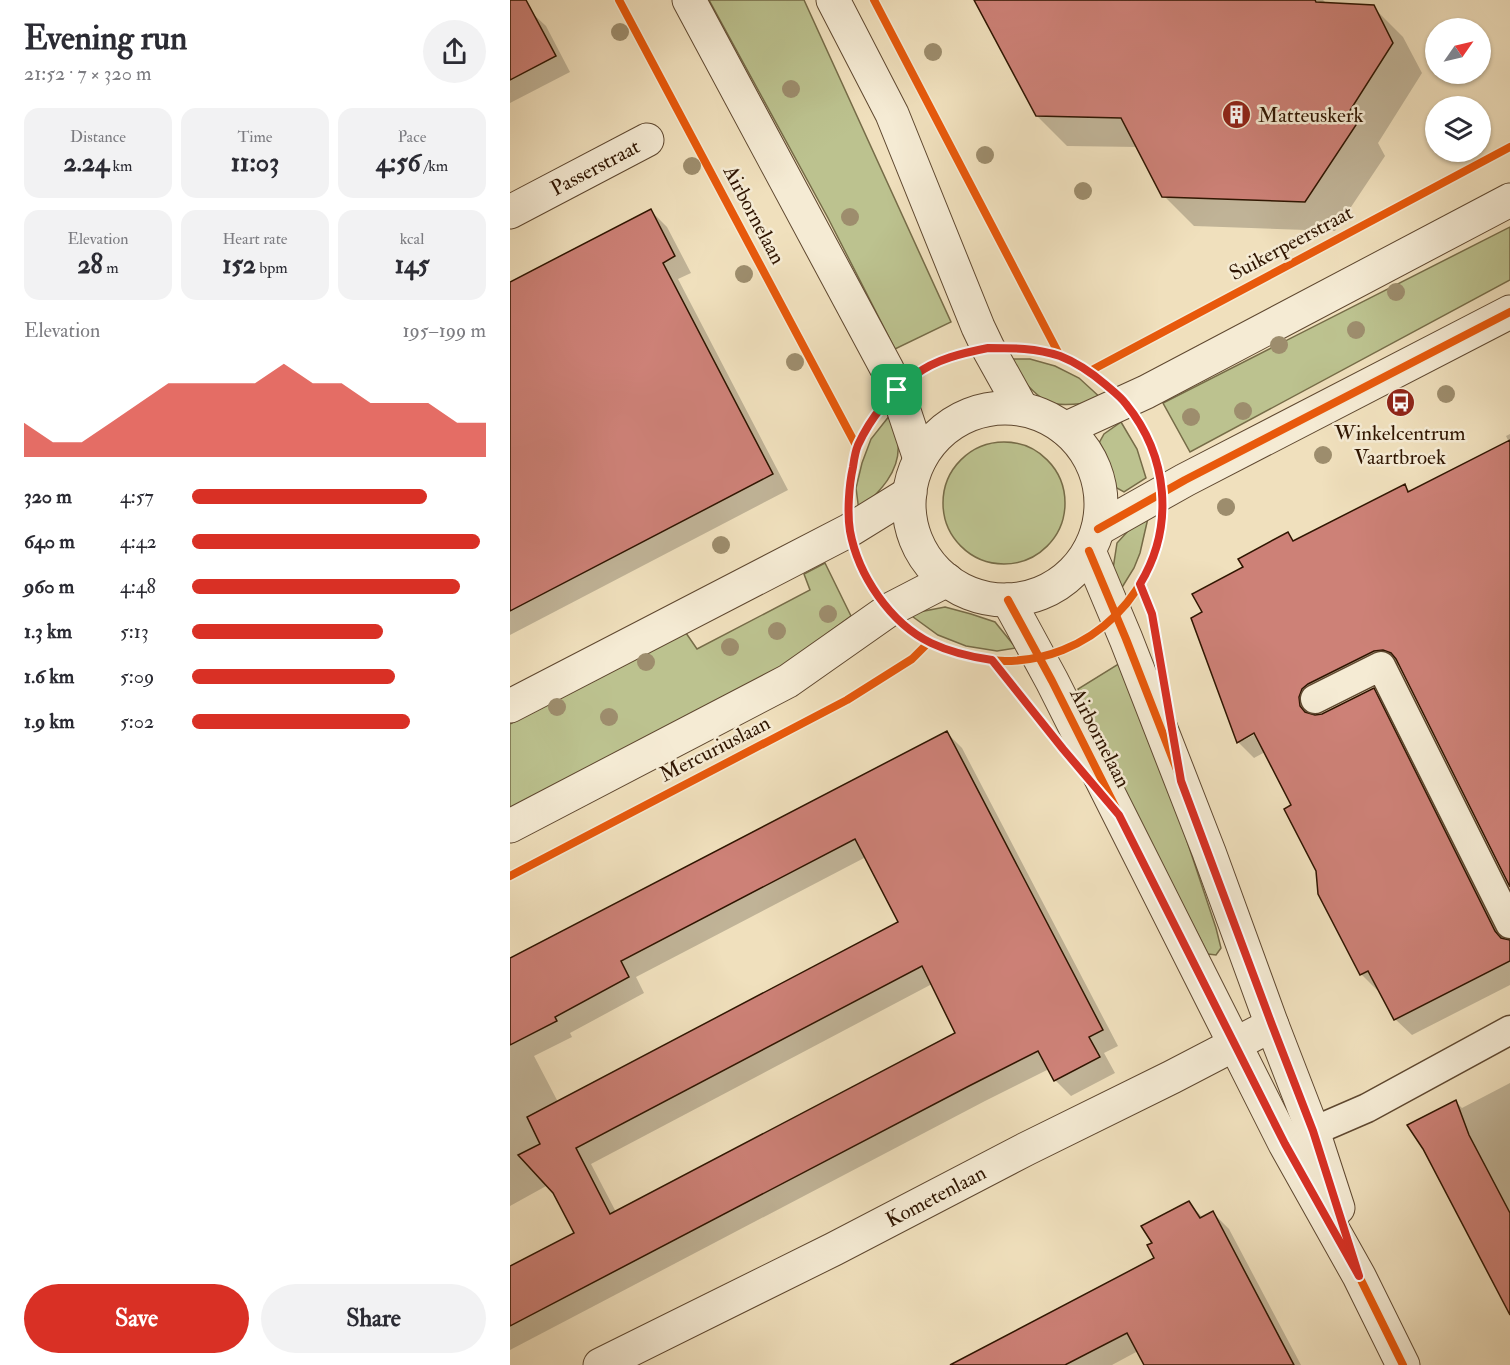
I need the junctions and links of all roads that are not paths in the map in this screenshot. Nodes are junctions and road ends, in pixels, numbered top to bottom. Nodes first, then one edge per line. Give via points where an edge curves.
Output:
1 (689, 0) edge
2 (833, 0) edge
3 (647, 140) dead end
4 (1510, 200) edge
5 (510, 212) edge
6 (1510, 312) edge
7 (1022, 409) junction
8 (1065, 429) junction
9 (920, 459) junction
10 (910, 493) junction
11 (1094, 540) junction
12 (947, 580) junction
13 (1008, 600) junction
14 (1315, 699) dead end
15 (510, 706) edge
16 (510, 826) edge
17 (1510, 924) edge
18 (1272, 1025) junction
19 (1510, 1030) edge
20 (1236, 1044) junction
21 (1299, 1137) junction
22 (600, 1365) edge
23 (1403, 1365) edge

1 - 9 street via 887,369
2 - 7 street via 892,114 978,327
3 - 5 street, Passerstraat
4 - 8 street via 1146,392
6 - 11 street via 1185,480
7 - 8 street via 1046,416
7 - 9 street via 998,408 952,423 934,438
8 - 11 street via 1085,450 1097,474 1101,502
9 - 10 street
10 - 12 street via 910,518 917,542 929,563
10 - 15 street via 850,530
11 - 13 street via 1075,571 1055,586 1033,596
11 - 18 street, Airbornelaan via 1117,615
12 - 13 street via 976,596
12 - 16 street, Mercuriuslaan via 889,610 788,681
13 - 20 street, Airbornelaan
14 - 17 lane via 1381,666
18 - 20 street, Kometenlaan
18 - 21 street, Airbornelaan
19 - 21 lane via 1366,1108
20 - 21 street, Airbornelaan
20 - 22 street, Kometenlaan
21 - 23 street, Airbornelaan via 1359,1276

